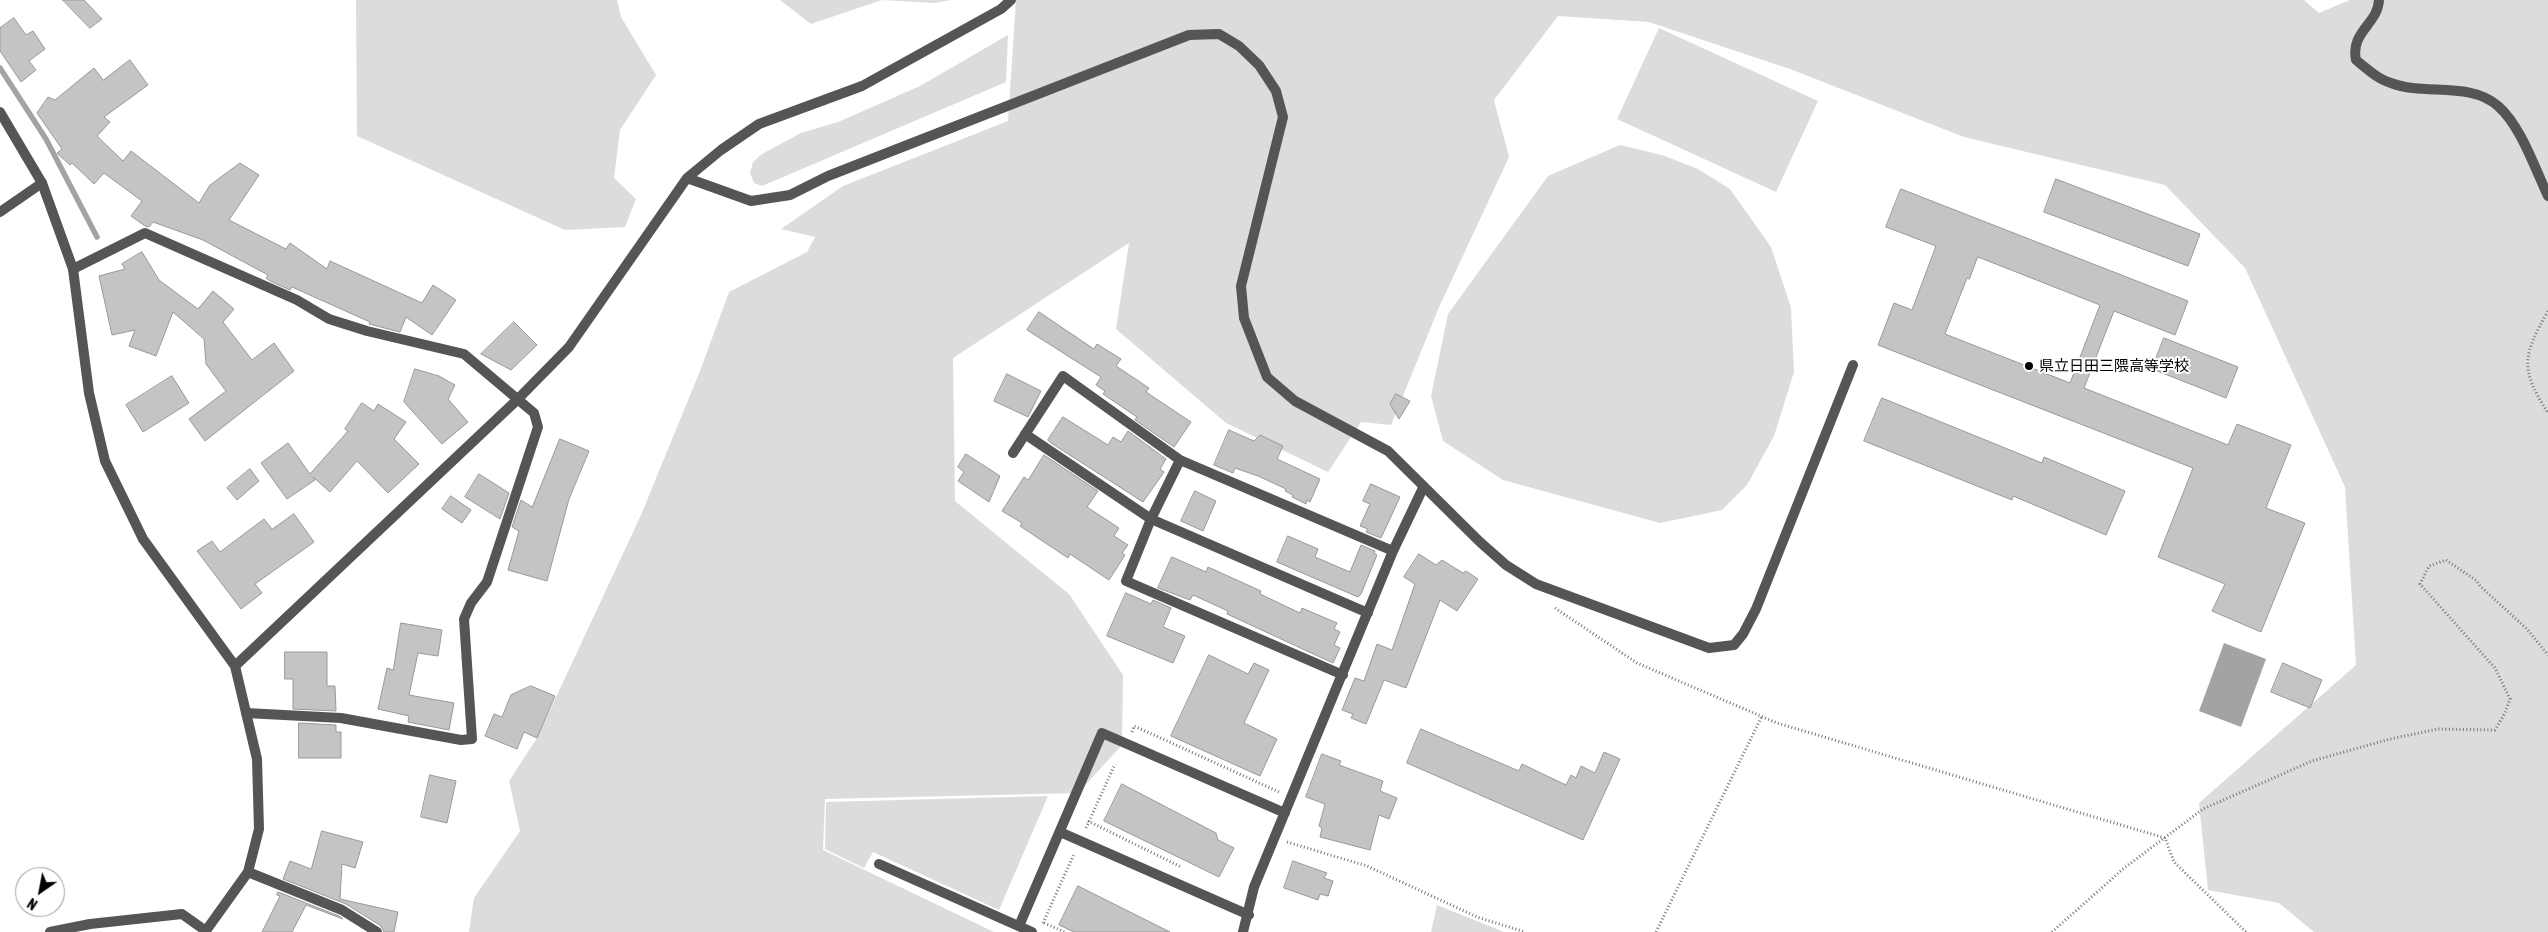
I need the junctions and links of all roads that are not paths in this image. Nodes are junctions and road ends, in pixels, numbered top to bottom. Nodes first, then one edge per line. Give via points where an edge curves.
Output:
1 (1011, 0) edge
2 (2379, 0) edge
3 (0, 112) edge
4 (687, 178) junction
5 (42, 183) junction
6 (2548, 196) edge
7 (0, 212) edge
8 (73, 269) junction
9 (1853, 365) dead end
10 (517, 400) junction
11 (1025, 434) junction
12 (1014, 452) dead end
13 (1180, 460) junction
14 (1423, 488) junction
15 (1151, 520) junction
16 (1393, 551) junction
17 (1368, 613) junction
18 (235, 666) junction
19 (1343, 675) junction
20 (246, 713) junction
21 (1285, 813) junction
22 (1060, 832) junction
23 (879, 864) dead end
24 (248, 872) junction
25 (1248, 915) junction
26 (1019, 926) junction
27 (50, 932) edge
28 (205, 932) edge
29 (376, 932) edge
30 (1032, 932) edge
31 (1243, 932) edge

1 - 4 street via 1001,9 862,86 759,124
2 - 6 street via 2378,10 2355,43 2356,60 2391,83 2475,94 2498,105 2513,123
3 - 5 street
4 - 10 street via 569,347
4 - 14 street via 751,201 790,196 828,176 1189,35 1219,34 1239,46 1259,65 1276,91 1283,117 1241,286 1244,318 1267,377 1295,401 1388,451
5 - 7 street
5 - 8 street
8 - 10 street via 145,233 297,300 329,318 367,331 464,354
8 - 18 street via 89,393 105,461 143,539
9 - 14 street via 1756,609 1734,645 1709,648 1536,584 1506,565
10 - 18 street
10 - 20 street via 534,412 538,427 487,582 471,603 464,619 472,739 461,740 341,718
11 - 12 street
11 - 13 street via 1063,376
11 - 15 street
13 - 15 street
13 - 16 street
14 - 16 street
15 - 17 street
15 - 19 street via 1126,581
16 - 17 street
17 - 19 street
18 - 20 street
19 - 21 street
20 - 24 street via 257,759 259,829
21 - 22 street via 1102,733
21 - 25 street via 1254,887
22 - 25 street
22 - 26 street
23 - 26 street
24 - 28 street
24 - 29 street via 342,910
25 - 31 street
26 - 30 street
27 - 28 street via 90,924 182,914

